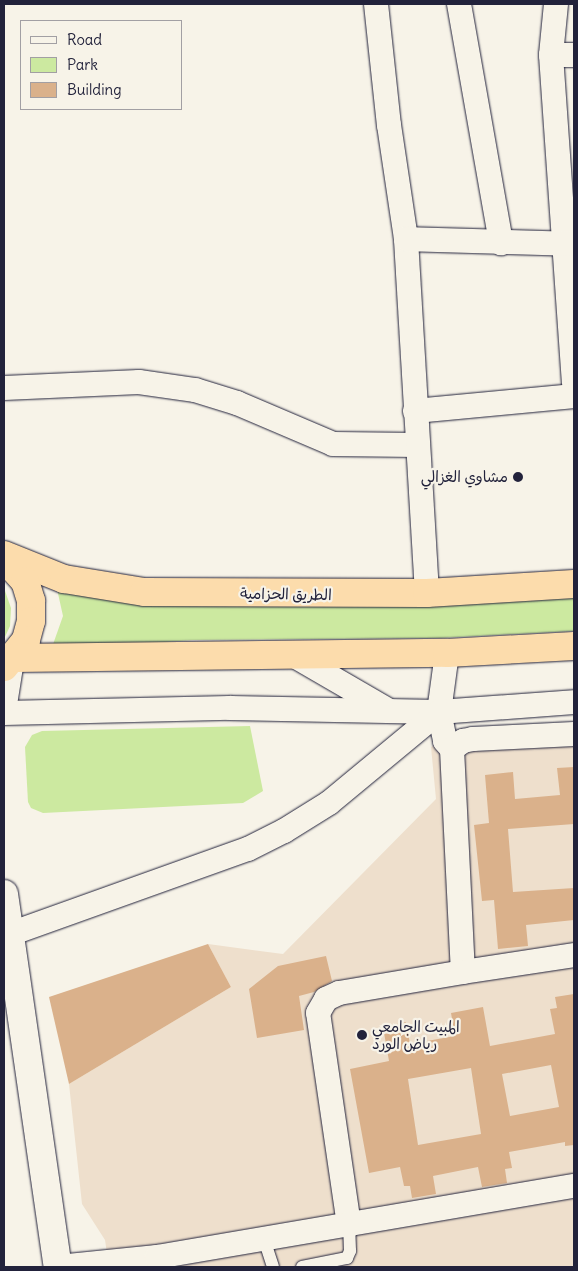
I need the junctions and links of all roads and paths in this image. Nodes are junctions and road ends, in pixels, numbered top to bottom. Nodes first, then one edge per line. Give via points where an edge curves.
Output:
1 (376, 4) edge
2 (459, 4) edge
3 (556, 4) edge
4 (574, 54) edge
5 (551, 55) junction
6 (406, 239) junction
7 (501, 243) junction
8 (569, 244) edge
9 (574, 382) edge
10 (4, 388) edge
11 (574, 396) edge
12 (415, 411) junction
13 (417, 445) junction
14 (4, 556) edge
15 (574, 584) edge
16 (427, 594) junction
17 (574, 646) edge
18 (447, 653) junction
19 (292, 654) junction
20 (10, 662) edge
21 (4, 698) edge
22 (574, 702) edge
23 (386, 709) junction
24 (439, 712) junction
25 (4, 713) edge
26 (574, 734) edge
27 (452, 749) junction
28 (4, 894) edge
29 (10, 934) junction
30 (574, 955) edge
31 (464, 972) junction
32 (574, 1186) edge
33 (349, 1225) junction
34 (264, 1239) junction
35 (58, 1267) edge
36 (273, 1267) edge
37 (302, 1267) edge

1 - 6 street
2 - 7 street
3 - 5 street
4 - 5 street
5 - 8 street
6 - 7 street
6 - 12 street
7 - 8 street
8 - 9 street
10 - 13 street via 139,382 195,390 237,403 333,444
11 - 12 street
12 - 13 street
13 - 16 street
14 - 16 highway, الطريق الحزامية via 64,579 144,592
14 - 20 highway, الطريق الحزامية via 25,581 31,601 30,628
15 - 16 highway, الطريق الحزامية
17 - 18 highway
18 - 19 highway
18 - 24 street
19 - 20 highway
19 - 23 street
20 - 21 main road
22 - 24 street
23 - 24 street
23 - 25 street via 230,708
24 - 27 street via 445,741
24 - 29 street via 329,802 263,842
26 - 27 street via 473,739
27 - 31 street
28 - 29 main road
29 - 35 main road
30 - 31 street
31 - 33 street via 339,993 326,999 318,1012
32 - 33 street
33 - 34 street
33 - 37 lane via 350,1251 347,1258
34 - 35 street
34 - 36 lane

